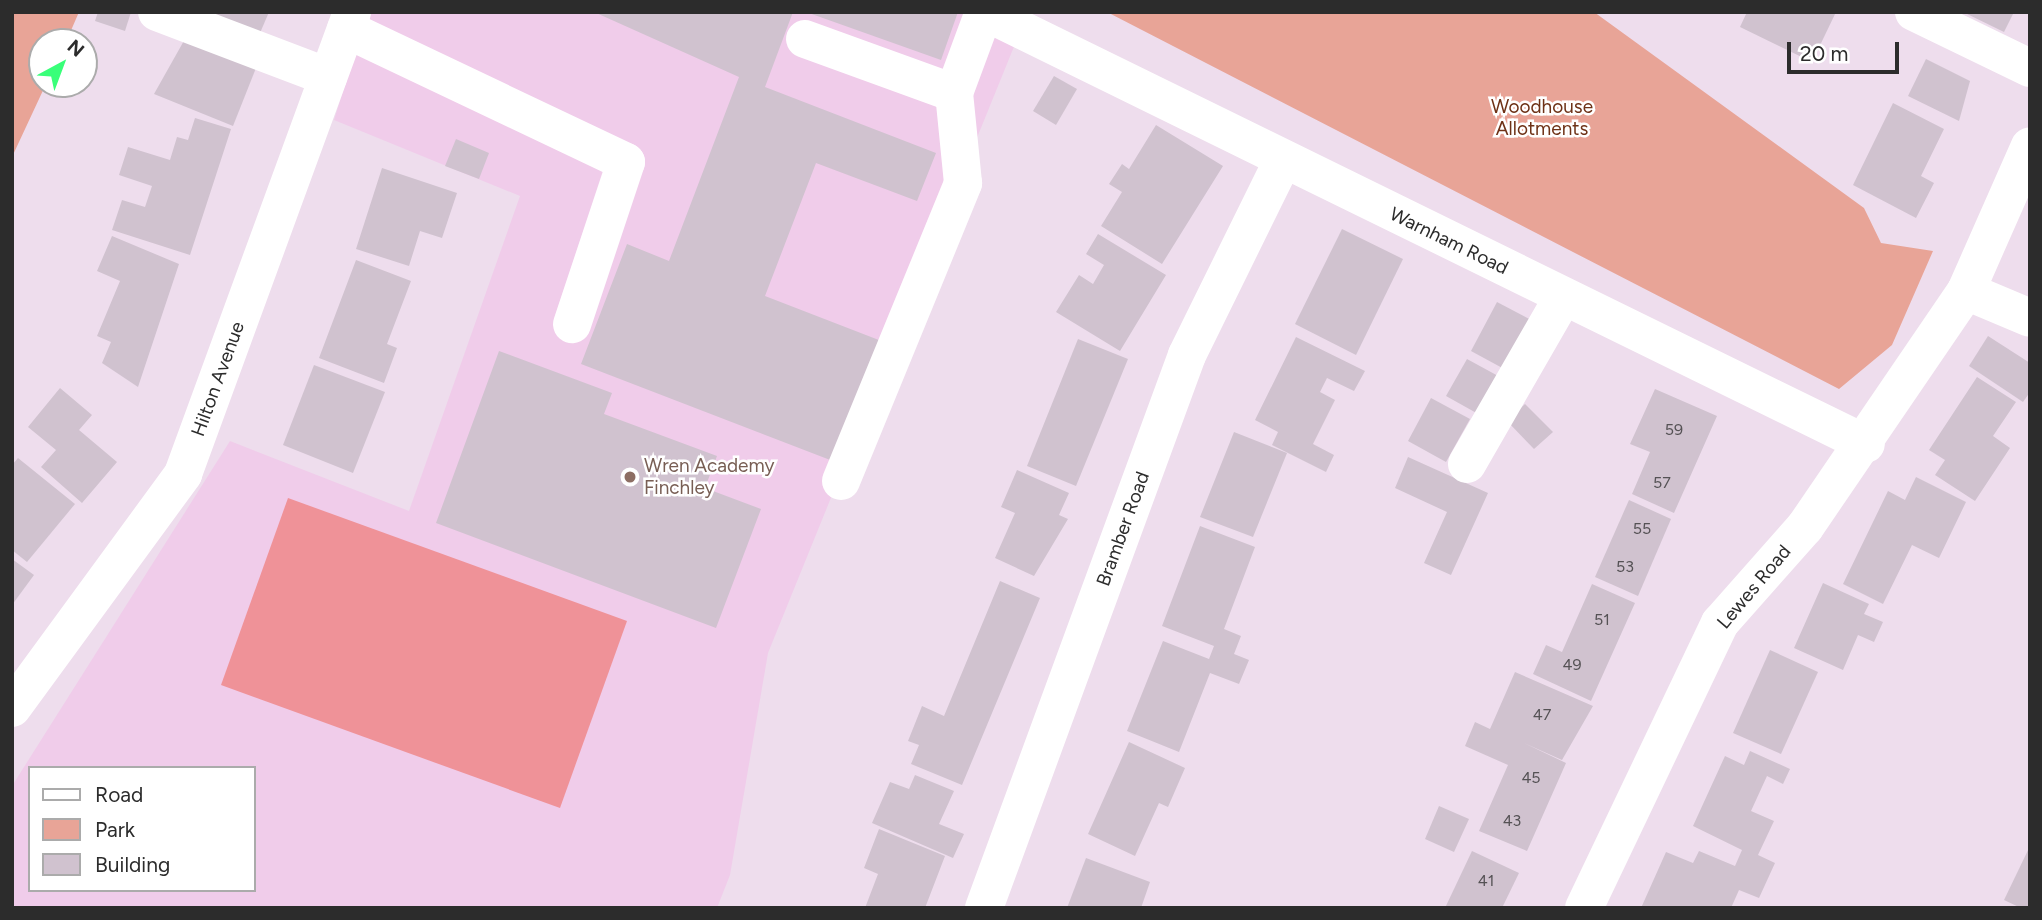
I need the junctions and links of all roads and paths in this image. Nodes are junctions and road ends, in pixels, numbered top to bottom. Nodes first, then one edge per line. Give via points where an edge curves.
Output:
1 (984, 12) edge
2 (1914, 12) edge
3 (349, 21) edge
4 (152, 22) edge
5 (805, 39) dead end
6 (2030, 68) edge
7 (328, 77) junction
8 (954, 93) junction
9 (2030, 146) edge
10 (1283, 160) junction
11 (1966, 291) junction
12 (1563, 297) junction
13 (2030, 318) edge
14 (572, 324) dead end
15 (1866, 444) junction
16 (1467, 464) dead end
17 (841, 481) dead end
18 (12, 708) edge
19 (985, 908) edge
20 (1584, 908) edge

1 - 8 street
1 - 10 street, Warnham Road
2 - 6 street
3 - 7 street, Hilton Avenue
3 - 14 street via 626,162
4 - 7 street
5 - 8 street
7 - 18 street, Hilton Avenue via 183,474
8 - 17 street via 963,183
9 - 11 street, Lewes Road
10 - 12 street, Warnham Road
10 - 19 street, Bramber Road via 1187,355
11 - 13 street
11 - 15 street, Lewes Road
12 - 15 street, Warnham Road
12 - 16 street
15 - 20 street, Lewes Road via 1761,583 1720,623

